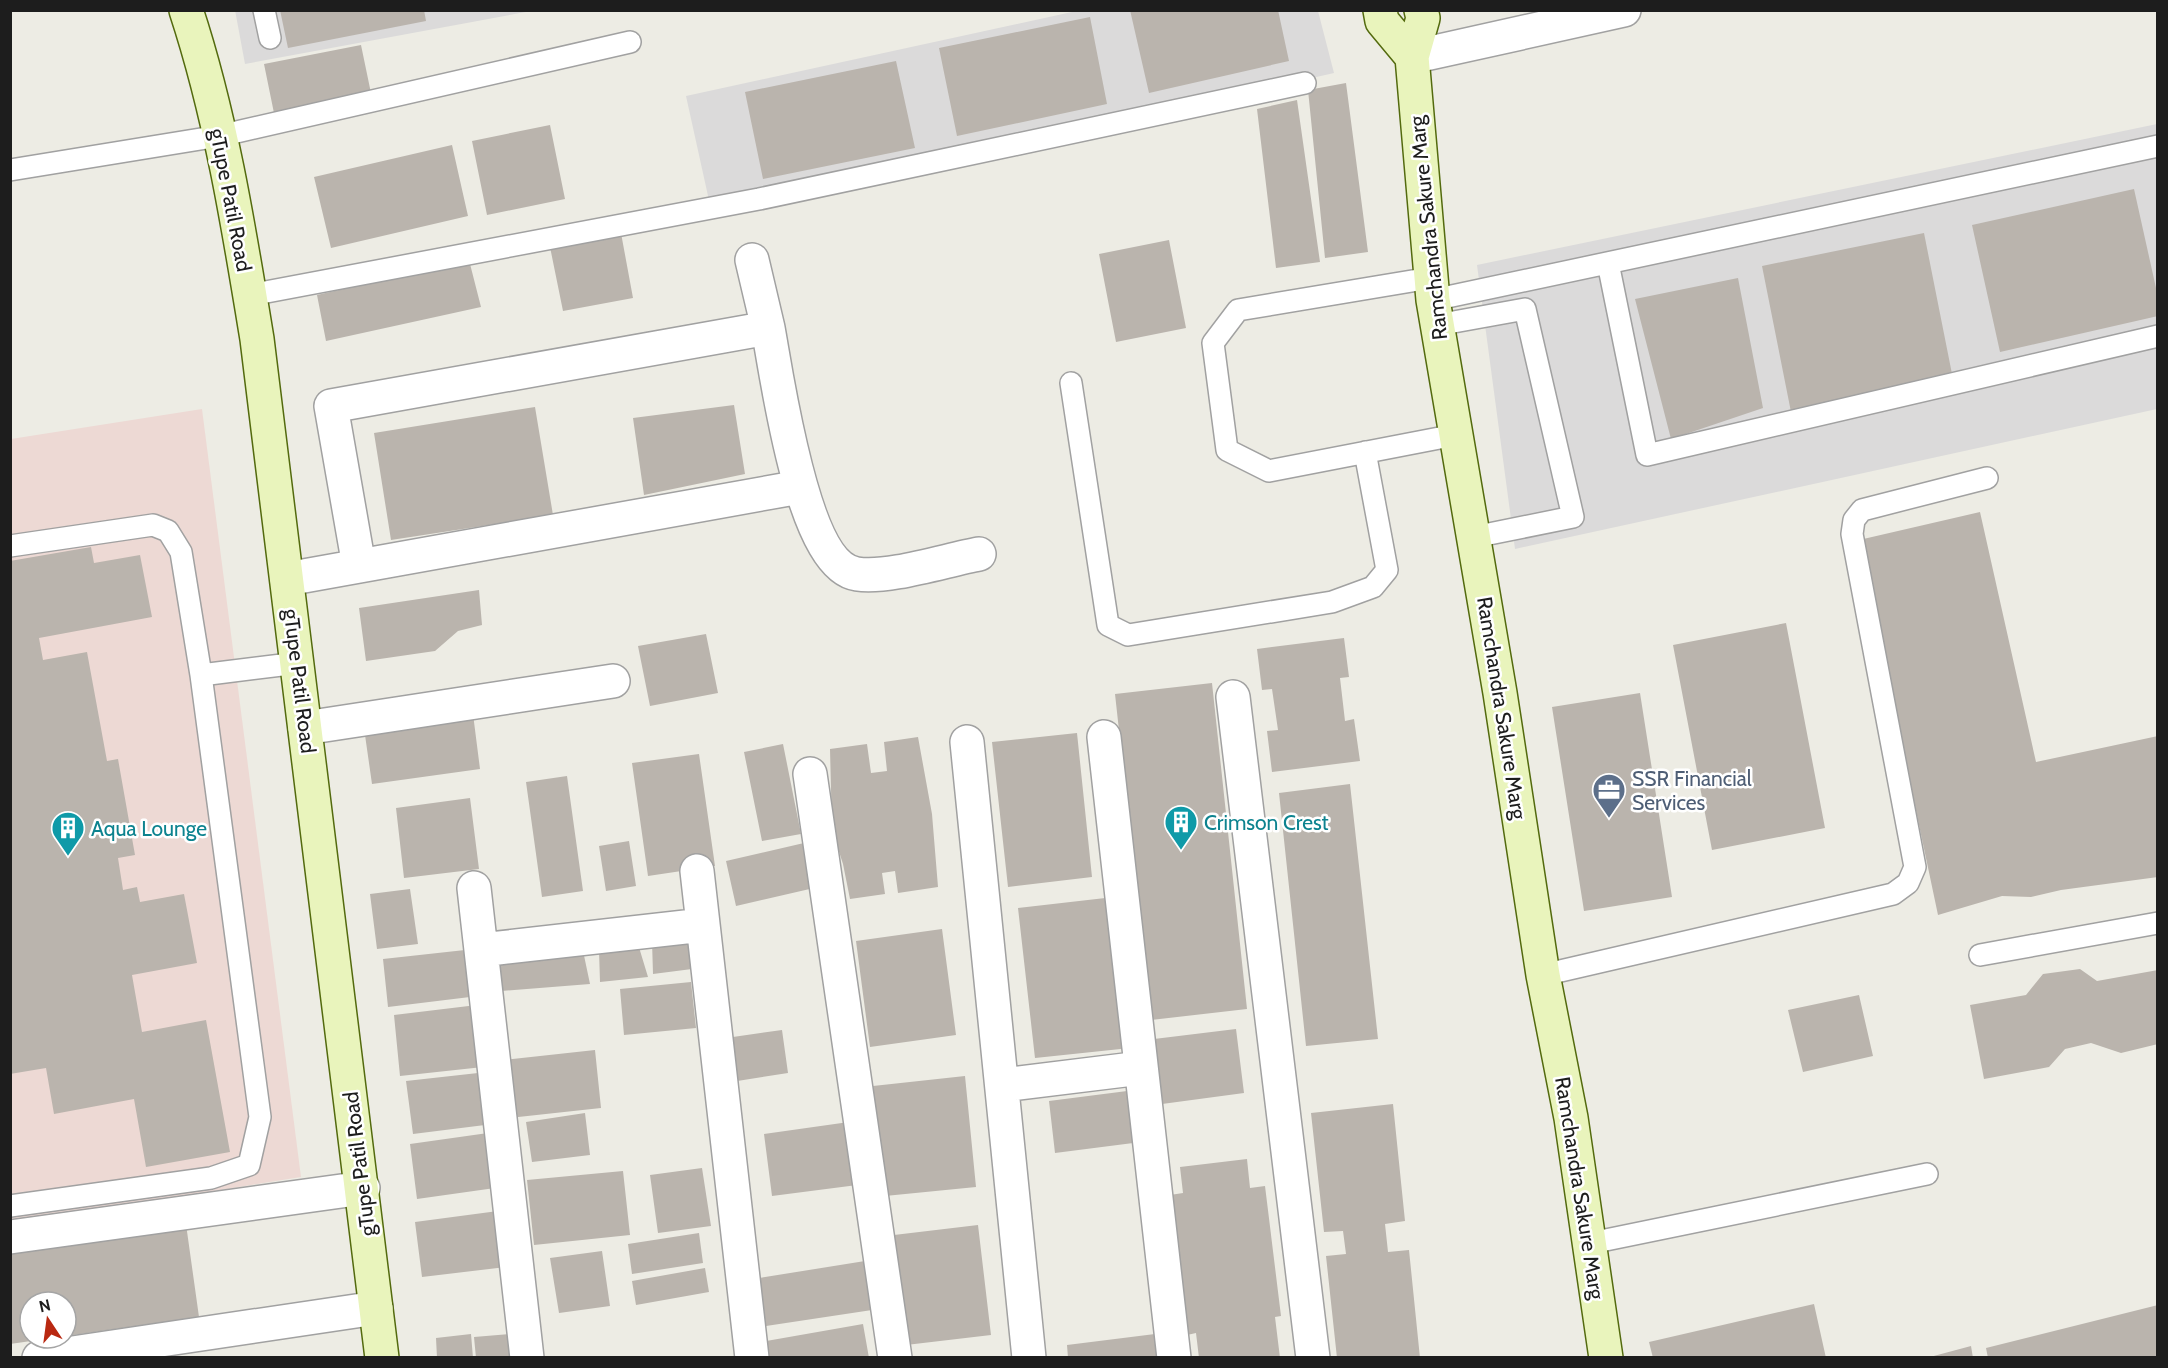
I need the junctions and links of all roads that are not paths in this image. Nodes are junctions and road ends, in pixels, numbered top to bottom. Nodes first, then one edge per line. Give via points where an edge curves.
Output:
1 (186, 10) edge
2 (264, 10) edge
3 (1380, 10) edge
4 (1422, 10) edge
5 (1624, 10) edge
6 (270, 38) dead end
7 (630, 42) dead end
8 (1412, 57) junction
9 (1305, 83) dead end
10 (219, 136) junction
11 (2157, 146) edge
12 (10, 170) edge
13 (753, 260) dead end
14 (1608, 263) junction
15 (250, 296) junction
16 (1433, 301) junction
17 (768, 328) junction
18 (2157, 336) edge
19 (1071, 383) dead end
20 (1455, 435) junction
21 (1365, 452) junction
22 (1987, 478) dead end
23 (800, 487) junction
24 (1474, 537) junction
25 (10, 546) edge
26 (979, 554) dead end
27 (359, 566) junction
28 (287, 579) junction
29 (298, 663) junction
30 (201, 675) junction
31 (613, 681) dead end
32 (1233, 697) dead end
33 (305, 728) junction
34 (1104, 737) dead end
35 (967, 742) dead end
36 (810, 774) dead end
37 (697, 871) dead end
38 (474, 888) dead end
39 (2157, 922) edge
40 (703, 925) junction
41 (481, 950) junction
42 (1980, 955) dead end
43 (1543, 975) junction
44 (1141, 1068) junction
45 (1002, 1085) junction
46 (1927, 1174) dead end
47 (363, 1188) junction
48 (10, 1206) edge
49 (10, 1237) edge
50 (1591, 1243) junction
51 (364, 1310) junction
52 (39, 1358) edge
53 (382, 1358) edge
54 (527, 1358) edge
55 (752, 1358) edge
56 (895, 1358) edge
57 (1029, 1358) edge
58 (1174, 1358) edge
59 (1313, 1358) edge
60 (1606, 1358) edge

1 - 10 street, gTupe Patil Road via 201,54
2 - 6 lane
3 - 8 street via 1382,21
4 - 8 street, Ramchandra Sakure Marg
5 - 8 street
7 - 10 lane
8 - 16 street, Ramchandra Sakure Marg
9 - 15 lane via 759,199
10 - 12 lane
10 - 15 street, gTupe Patil Road
11 - 14 lane
13 - 17 street
14 - 16 lane
14 - 18 lane via 1647,455
15 - 28 street, gTupe Patil Road
16 - 20 street, Ramchandra Sakure Marg
16 - 21 lane via 1238,310 1214,343 1227,450 1269,471
16 - 24 lane via 1525,309 1573,517
17 - 23 street
17 - 27 street via 331,406
19 - 21 lane via 1108,625 1128,635 1332,602 1373,587 1387,570
20 - 21 lane
20 - 24 street, Ramchandra Sakure Marg
22 - 43 lane via 1862,510 1854,520 1852,534 1915,867 1908,883 1893,894
23 - 26 street via 819,540 836,561 854,574 875,575
23 - 27 street
24 - 43 street, Ramchandra Sakure Marg
25 - 30 lane via 153,525 168,531 181,552
27 - 28 street
28 - 29 street, gTupe Patil Road
29 - 30 lane
29 - 33 street, gTupe Patil Road
30 - 48 lane via 260,1117 249,1165 211,1178
31 - 33 street
32 - 59 street
33 - 47 street, gTupe Patil Road
34 - 44 street
35 - 45 street
36 - 56 street
37 - 40 street
38 - 41 street
39 - 42 lane
40 - 41 street
40 - 55 street
41 - 54 street
43 - 50 street, Ramchandra Sakure Marg
44 - 45 street
44 - 58 street
45 - 57 street
46 - 50 lane
47 - 49 street
47 - 51 street, gTupe Patil Road
50 - 60 street, Ramchandra Sakure Marg
51 - 52 street
51 - 53 street, gTupe Patil Road

